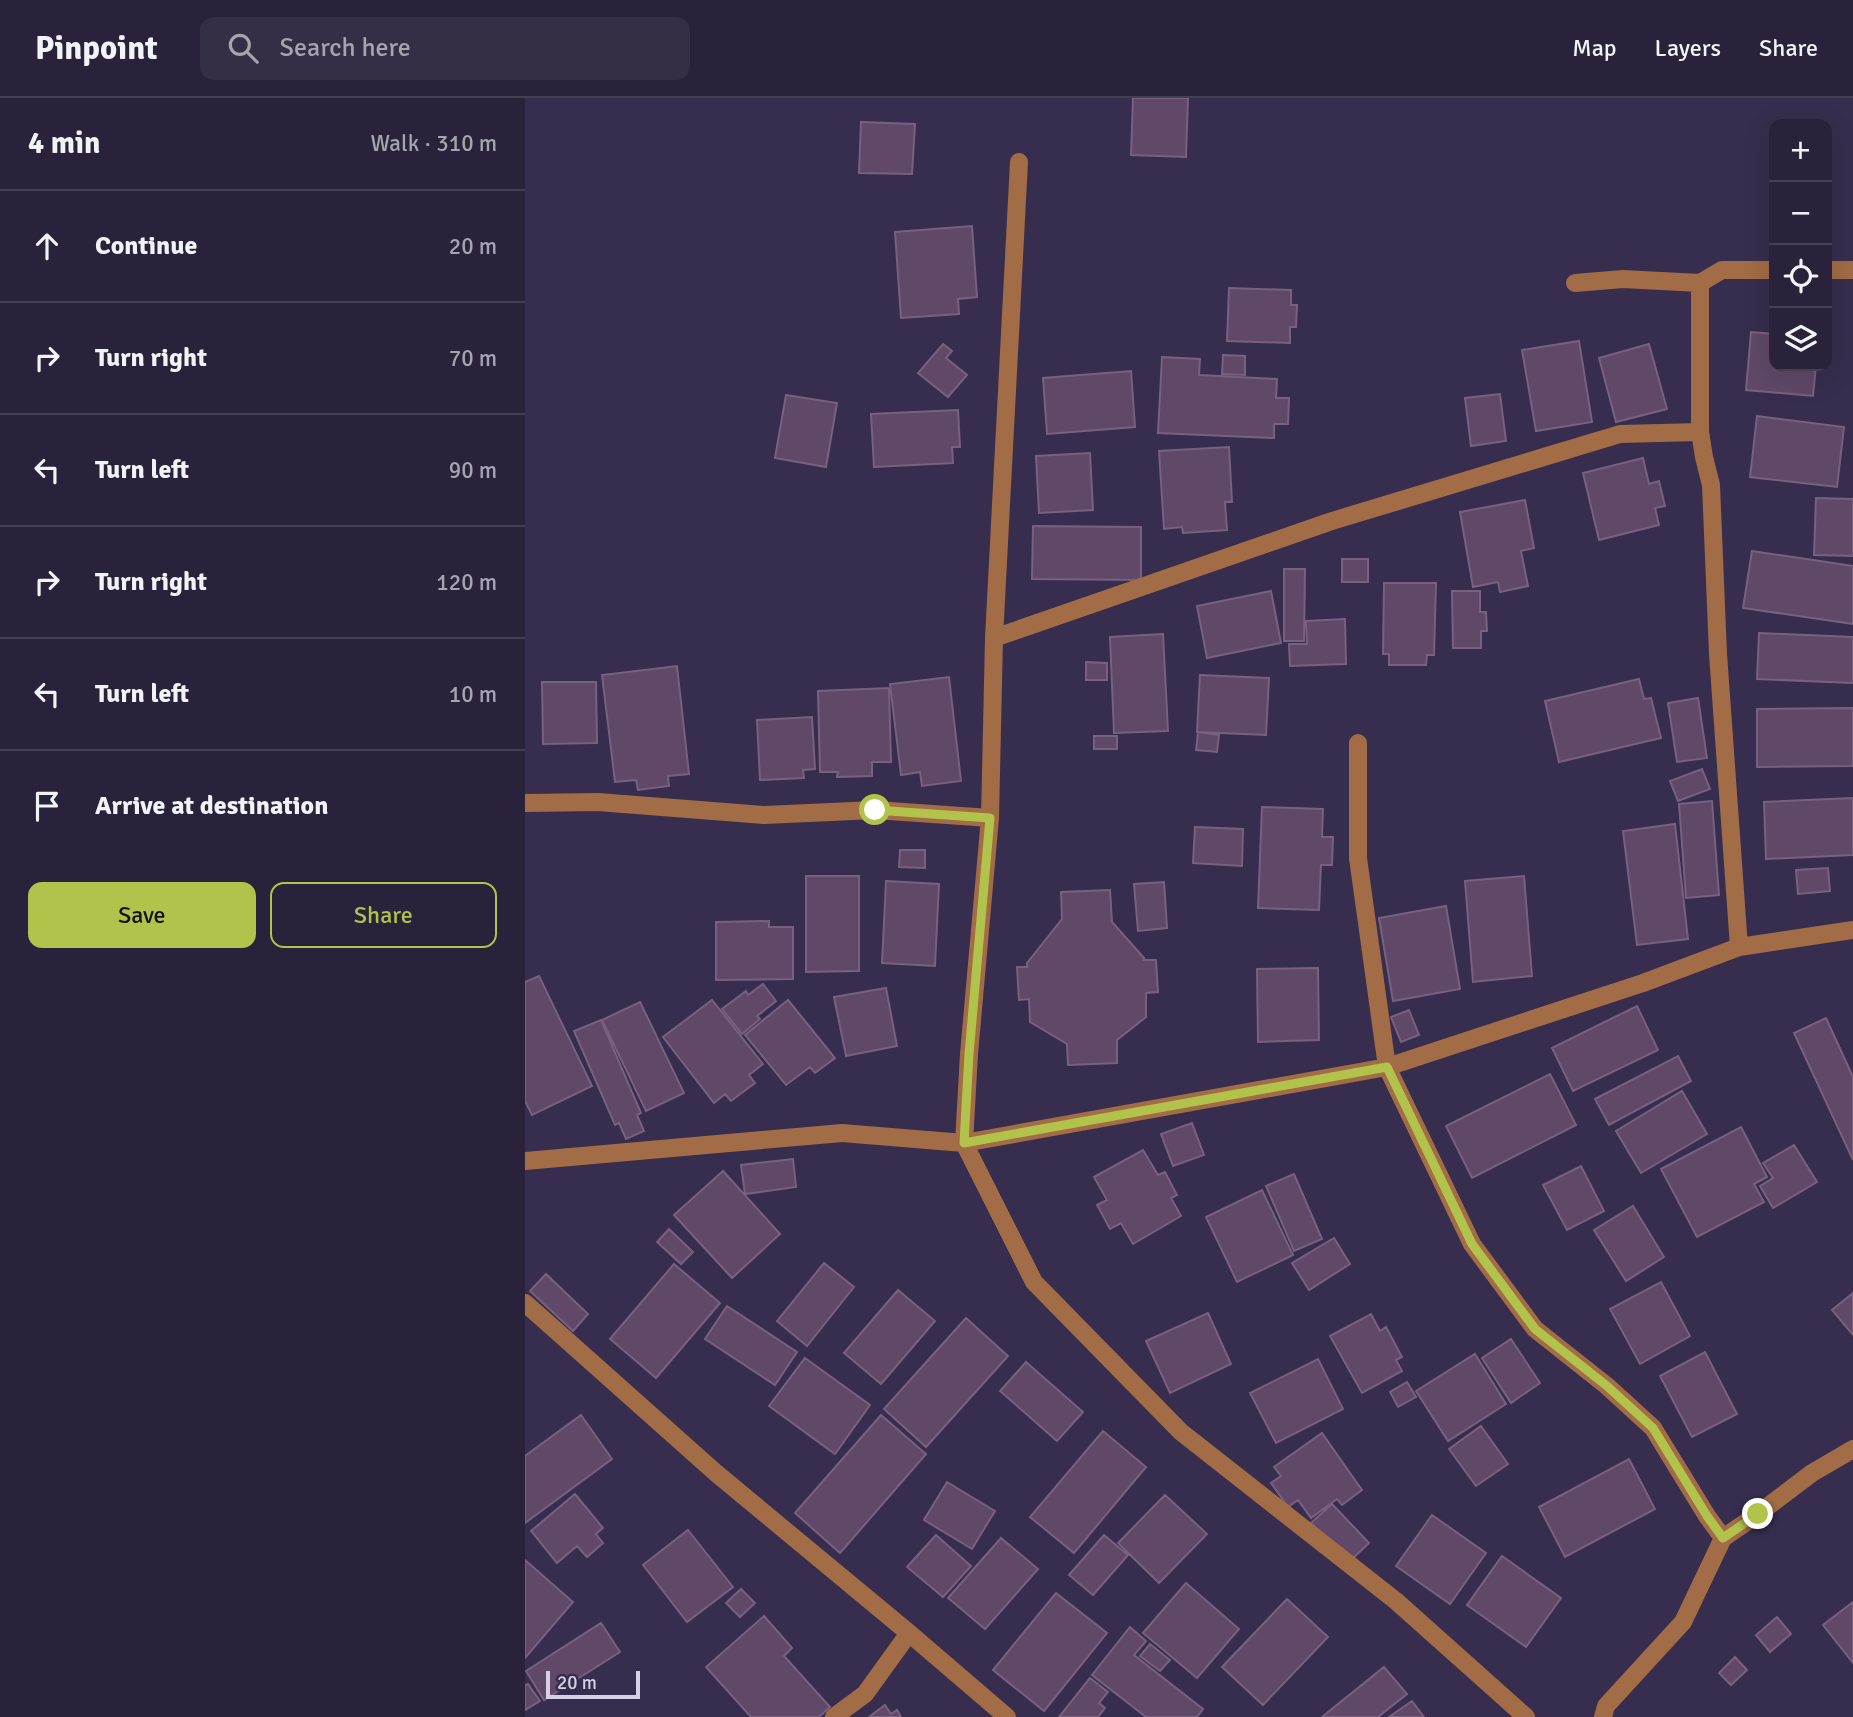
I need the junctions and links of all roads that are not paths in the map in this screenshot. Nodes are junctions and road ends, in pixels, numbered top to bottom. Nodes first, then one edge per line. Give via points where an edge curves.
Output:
1 (1019, 162) dead end
2 (1769, 270) edge
3 (1832, 270) edge
4 (1853, 270) edge
5 (1575, 283) dead end
6 (1700, 283) junction
7 (1700, 432) junction
8 (995, 638) junction
9 (1358, 743) dead end
10 (525, 803) edge
11 (990, 818) junction
12 (1853, 930) edge
13 (1739, 947) junction
14 (1387, 1067) junction
15 (964, 1143) junction
16 (525, 1161) edge
17 (525, 1303) edge
18 (1853, 1449) edge
19 (1723, 1538) junction
20 (909, 1633) junction
21 (834, 1717) edge
22 (1007, 1717) edge
23 (1526, 1717) edge
24 (1603, 1717) edge

1 - 8 street
2 - 6 street via 1722,270
3 - 4 street
5 - 6 street via 1623,279
6 - 7 street
7 - 8 street via 1621,434 1332,522
7 - 13 street via 1711,485
8 - 11 street
9 - 14 street via 1358,858
10 - 11 street via 598,802 764,815 875,810
11 - 15 street
12 - 13 street
13 - 14 street
14 - 15 street
14 - 19 street via 1472,1244 1535,1329 1653,1428
15 - 16 street via 842,1133
15 - 23 street via 1034,1282 1181,1432 1396,1601
17 - 20 street via 716,1473
18 - 19 street
19 - 24 street via 1683,1622 1607,1706
20 - 21 street via 865,1694
20 - 22 street

